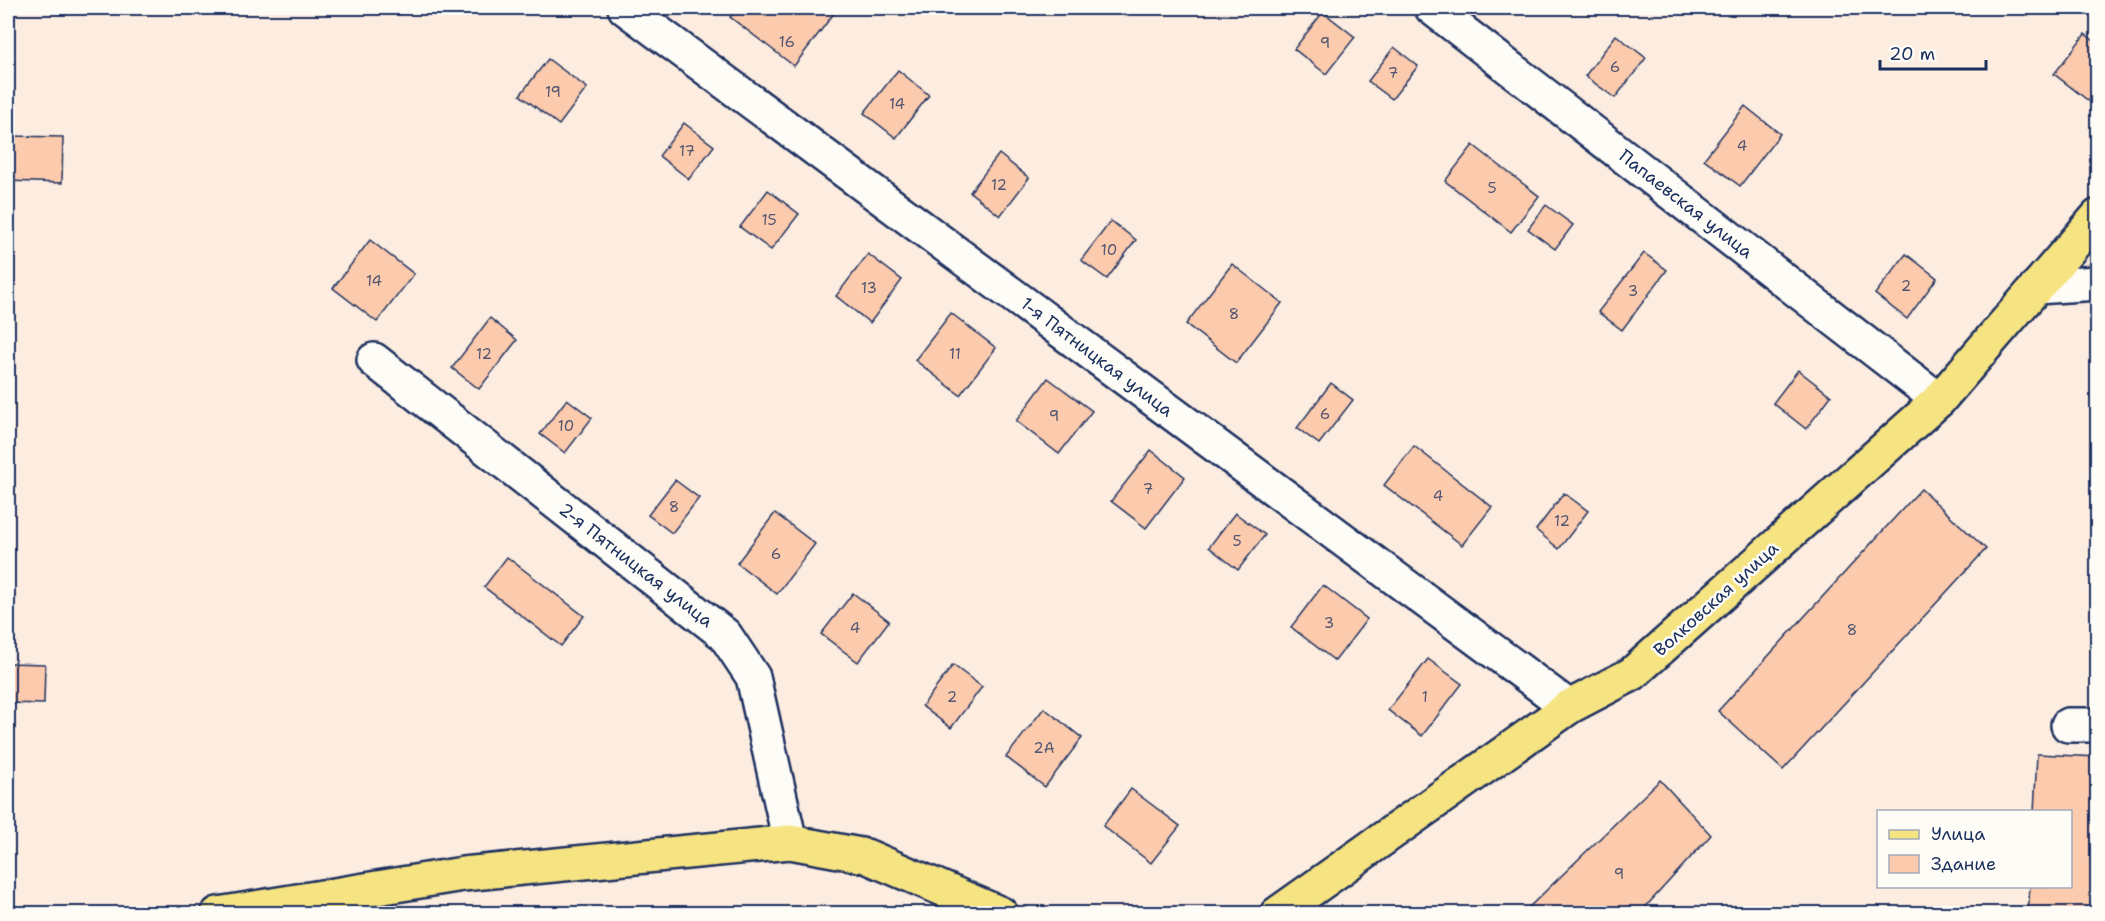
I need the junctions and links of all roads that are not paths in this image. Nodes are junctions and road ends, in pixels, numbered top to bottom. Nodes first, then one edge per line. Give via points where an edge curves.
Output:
1 (625, 8) edge
2 (1432, 8) edge
3 (2097, 216) edge
4 (2097, 283) edge
5 (2036, 287) junction
6 (374, 360) dead end
7 (1939, 400) junction
8 (1569, 707) junction
9 (790, 842) junction
10 (218, 914) edge
11 (1001, 914) edge
12 (1277, 914) edge

1 - 8 street, 1-я Пятницкая улица
2 - 7 street, Папаевская улица
3 - 5 main road, Волковская улица
4 - 5 street
5 - 7 main road, Волковская улица
6 - 9 street, 2-я Пятницкая улица via 725,635 753,677
7 - 8 main road, Волковская улица via 1632,674
8 - 12 main road, Волковская улица
9 - 10 main road via 463,874
9 - 11 main road via 866,856

